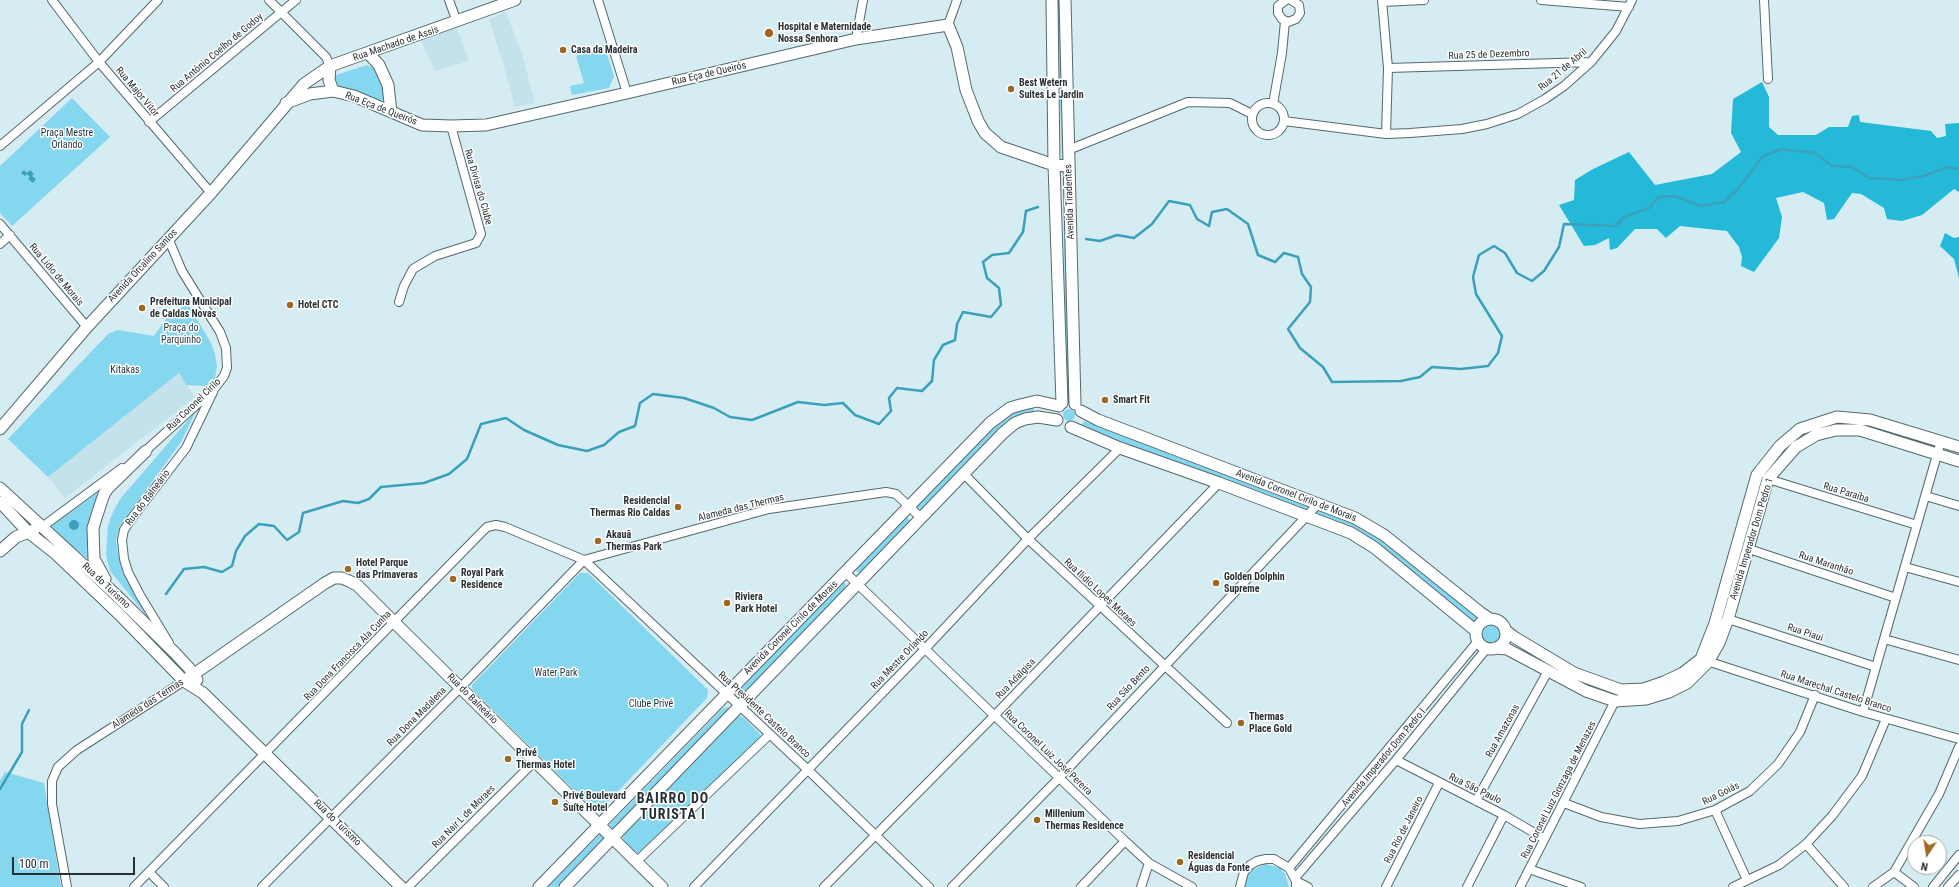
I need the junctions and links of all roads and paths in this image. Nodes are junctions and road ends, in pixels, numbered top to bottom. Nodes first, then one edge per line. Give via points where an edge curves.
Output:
1 (52, 0) edge
2 (158, 0) edge
3 (269, 0) edge
4 (296, 0) edge
5 (449, 0) edge
6 (515, 0) edge
7 (598, 0) edge
8 (863, 0) edge
9 (957, 0) edge
10 (1052, 0) edge
11 (1065, 0) edge
12 (1286, 0) edge
13 (1292, 0) edge
14 (1424, 0) edge
15 (1541, 0) edge
16 (1764, 0) edge
17 (1382, 1) edge
18 (1631, 3) edge
19 (281, 13) junction
20 (1285, 21) junction
21 (457, 22) junction
22 (948, 25) junction
23 (856, 39) junction
24 (368, 53) junction
25 (99, 62) junction
26 (1591, 62) junction
27 (330, 66) junction
28 (1388, 68) junction
29 (1768, 79) dead end
30 (333, 91) junction
31 (627, 93) junction
32 (286, 104) junction
33 (1273, 104) junction
34 (391, 112) junction
35 (1252, 114) junction
36 (1284, 121) junction
37 (149, 122) junction
38 (451, 126) junction
39 (1386, 134) junction
40 (0, 146) edge
41 (1068, 150) junction
42 (1054, 165) junction
43 (1068, 166) junction
44 (211, 194) junction
45 (0, 224) edge
46 (10, 235) junction
47 (168, 238) junction
48 (0, 244) edge
49 (399, 302) dead end
50 (87, 327) junction
51 (214, 388) junction
52 (1038, 401) junction
53 (1061, 405) junction
54 (1078, 408) junction
55 (1038, 417) junction
56 (1057, 420) junction
57 (1071, 427) junction
58 (0, 428) edge
59 (1941, 441) junction
60 (1959, 447) edge
61 (1120, 448) junction
62 (146, 451) junction
63 (1938, 454) junction
64 (1959, 461) edge
65 (963, 473) junction
66 (1768, 479) junction
67 (1219, 483) junction
68 (0, 488) edge
69 (1926, 496) junction
70 (0, 502) edge
71 (1319, 503) junction
72 (909, 506) junction
73 (1959, 506) edge
74 (1307, 516) junction
75 (920, 517) junction
76 (1917, 525) junction
77 (42, 527) junction
78 (28, 532) junction
79 (1028, 539) junction
80 (1749, 549) junction
81 (0, 552) edge
82 (584, 560) junction
83 (1905, 567) junction
84 (846, 572) junction
85 (342, 578) joint
86 (1959, 582) edge
87 (857, 583) junction
88 (114, 593) junction
89 (1896, 598) junction
90 (1100, 607) junction
91 (1490, 619) junction
92 (1728, 619) junction
93 (395, 622) junction
94 (1505, 630) junction
95 (1884, 639) junction
96 (1484, 642) junction
97 (925, 649) junction
98 (175, 653) junction
99 (1959, 660) edge
100 (1705, 661) junction
101 (1164, 666) junction
102 (1876, 666) junction
103 (1548, 671) junction
104 (189, 678) junction
105 (461, 687) junction
106 (727, 694) junction
107 (1815, 695) junction
108 (1615, 701) junction
109 (739, 706) junction
110 (1863, 712) junction
111 (994, 715) junction
112 (1886, 719) junction
113 (1228, 724) dead end
114 (769, 735) junction
115 (1959, 739) edge
116 (1959, 747) edge
117 (266, 754) junction
118 (1396, 760) junction
119 (534, 762) junction
120 (807, 769) junction
121 (1060, 777) junction
122 (1439, 783) junction
123 (1476, 801) junction
124 (1564, 803) junction
125 (1715, 810) junction
126 (1504, 815) junction
127 (331, 817) junction
128 (599, 825) junction
129 (875, 836) junction
130 (1544, 838) junction
131 (612, 839) junction
132 (1125, 841) junction
133 (1806, 844) junction
134 (1959, 855) edge
135 (636, 862) junction
136 (1149, 863) junction
137 (1289, 868) junction
138 (1529, 869) junction
139 (1894, 872) junction
140 (150, 873) junction
141 (1959, 875) edge
142 (1747, 880) junction
143 (1296, 882) edge
144 (67, 887) edge
145 (134, 887) edge
146 (164, 887) edge
147 (262, 887) edge
148 (401, 887) edge
149 (408, 887) edge
150 (539, 887) edge
151 (565, 887) edge
152 (662, 887) edge
153 (694, 887) edge
154 (824, 887) edge
155 (929, 887) edge
156 (952, 887) edge
157 (1081, 887) edge
158 (1141, 887) edge
159 (1192, 887) edge
160 (1240, 887) edge
161 (1308, 887) edge
162 (1386, 887) edge
163 (1466, 887) edge
164 (1520, 887) edge
165 (1581, 887) edge
166 (1733, 887) edge
167 (1844, 887) edge
168 (1873, 887) edge
169 (1914, 887) edge
170 (1933, 887) edge
171 (1948, 887) edge

1 - 25 street, Rua Major Vitor
2 - 25 street
3 - 19 street
4 - 19 street, Rua Antônio Coelho de Godoy
5 - 21 street
6 - 21 main road, Rua Machado de Assis
7 - 31 street
8 - 23 street
9 - 22 street
10 - 42 main road, Avenida Tiradentes
11 - 41 main road, Avenida Tiradentes
12 - 20 street via 1280,3 1278,10 1279,16
13 - 20 street via 1299,6 1300,13 1296,19
14 - 17 street
15 - 18 street
16 - 29 street
17 - 28 street
18 - 26 street, Rua 21 de Abril via 1616,31
19 - 27 street via 326,57
19 - 37 street, Rua Antônio Coelho de Godoy
20 - 33 street
21 - 24 main road, Rua Machado de Assis
22 - 23 main road, Rua Eça de Queirós
22 - 42 main road via 957,47 966,90 985,133 1001,147
23 - 31 main road, Rua Eça de Queirós
24 - 27 main road, Rua Machado de Assis
24 - 34 main road via 379,65 388,85
25 - 37 street, Rua Major Vitor
25 - 40 street
26 - 28 street, Rua 25 de Dezembro
26 - 39 street, Rua 21 de Abril via 1558,90 1518,114 1462,129
27 - 30 main road via 329,80
27 - 32 main road, Rua Machado de Assis via 304,84
28 - 39 street
30 - 32 main road, Rua Eça de Queirós via 310,94
30 - 34 main road, Rua Eça de Queirós via 354,96
31 - 38 main road, Rua Eça de Queirós via 486,125
32 - 44 main road, Avenida Orcalino Santos
33 - 35 street via 1258,106
33 - 36 street via 1281,111
34 - 38 main road, Rua Eça de Queirós via 422,125
35 - 36 street via 1253,125 1265,135 1279,130
35 - 41 street via 1230,103 1188,102
36 - 39 street, Rua 21 de Abril
37 - 44 street, Rua Major Vitor
38 - 49 street, Rua Divisa do Clube via 481,234 476,243 435,256 413,269
41 - 43 main road, Avenida Tiradentes
42 - 43 main road
42 - 53 main road, Avenida Tiradentes
43 - 54 main road, Avenida Tiradentes
44 - 47 main road, Avenida Orcalino Santos
45 - 46 street, Rua Lidio de Morais
46 - 48 street
46 - 50 street, Rua Lidio de Morais
47 - 50 main road, Avenida Orcalino Santos
47 - 51 street, Rua Coronel Cirilo via 182,271 220,332 226,348 227,368
50 - 58 main road, Avenida Orcalino Santos
51 - 62 street, Rua Coronel Cirilo
51 - 98 street, Rua do Balneário via 186,448 132,518 124,530 122,540 128,572
52 - 53 main road, Avenida Coronel Cirilo de Morais
52 - 55 main road
52 - 72 main road, Avenida Coronel Cirilo de Morais via 1010,408 996,418
53 - 54 main road via 1069,402
53 - 56 main road via 1056,413
54 - 57 main road via 1078,423
54 - 71 main road, Avenida Coronel Cirilo de Morais via 1098,420
55 - 56 main road, Avenida Coronel Cirilo de Morais
55 - 65 main road, Avenida Coronel Cirilo de Morais via 1025,418 1015,423
56 - 57 main road via 1063,426
57 - 61 main road, Avenida Coronel Cirilo de Morais
59 - 60 main road, Avenida Imperador Dom Pedro 1
59 - 63 street
59 - 100 main road, Avenida Imperador Dom Pedro 1 via 1864,419 1837,417 1800,429 1780,446 1758,475
61 - 67 main road, Avenida Coronel Cirilo de Morais
61 - 79 street, Rua Mestre Orlando
62 - 77 street, Rua Coronel Cirilo
62 - 88 main road via 104,494 93,528 94,559
63 - 64 main road, Avenida Imperador Dom Pedro 1
63 - 66 main road, Avenida Imperador Dom Pedro 1 via 1860,430 1836,430 1816,435 1796,447
63 - 69 street
65 - 75 main road, Avenida Coronel Cirilo de Morais
65 - 79 street, Rua Ilidio Lopes Moraes
66 - 76 street, Rua Paraíba
66 - 80 main road, Avenida Imperador Dom Pedro 1
67 - 74 main road, Avenida Coronel Cirilo de Morais
67 - 90 street, Rua Adalgisa
68 - 77 main road, Rua do Turismo
69 - 73 street
69 - 76 street
70 - 78 main road, Rua do Turismo
71 - 74 street, Rua São Bento
71 - 91 main road, Avenida Coronel Cirilo de Morais via 1355,518 1384,535
72 - 75 street, Alameda das Thermas
72 - 82 street, Alameda das Thermas via 896,494 886,492 769,510
72 - 84 main road, Avenida Coronel Cirilo de Morais
74 - 96 main road, Avenida Coronel Cirilo de Morais via 1369,544
74 - 101 street, Rua São Bento
75 - 87 main road, Avenida Coronel Cirilo de Morais
76 - 83 street
77 - 78 main road
77 - 88 main road, Rua do Turismo
78 - 81 main road via 16,537
78 - 104 main road, Rua do Turismo via 56,554
79 - 90 street, Rua Ilidio Lopes Moraes
79 - 97 street, Rua Mestre Orlando
80 - 89 street, Rua Maranhão
80 - 92 main road, Avenida Imperador Dom Pedro 1
82 - 93 street, Rua Dona Francisca Ala Cunha via 496,525 487,528
82 - 105 street, Rua Dona Madalena
82 - 106 street, Rua Presidente Castelo Branco
83 - 86 street
83 - 89 street
84 - 87 street, Rua Coronel Luiz José Pereira
84 - 106 main road, Avenida Coronel Cirilo de Morais
85 - 93 main road, Rua do Balneário via 356,585
85 - 104 main road, Alameda das Termas via 334,578 325,583
87 - 97 street, Rua Coronel Luiz José Pereira
87 - 109 main road, Avenida Coronel Cirilo de Morais
88 - 98 main road, Rua do Turismo
89 - 95 street
90 - 101 street, Rua Ilidio Lopes Moraes
90 - 111 street, Rua Adalgisa
91 - 94 main road, Avenida Coronel Cirilo de Morais via 1500,622
91 - 96 main road via 1481,622
92 - 100 main road, Avenida Imperador Dom Pedro 1 via 1719,643
92 - 102 street, Rua Piaui
93 - 105 main road, Rua do Balneário
93 - 117 street, Rua Dona Francisca Ala Cunha
94 - 96 main road via 1503,643
94 - 100 main road, Avenida Coronel Cirilo de Morais via 1574,673 1621,690 1644,689
95 - 99 street
95 - 102 street
96 - 103 main road, Avenida Coronel Cirilo de Morais via 1507,649
96 - 118 street, Avenida Imperador Dom Pedro l
96 - 137 street, Avenida Imperador Dom Pedro l
97 - 111 street, Rua Coronel Luiz José Pereira
97 - 120 street, Rua Mestre Orlando
98 - 104 main road, Rua do Turismo
100 - 107 street, Rua Marechal Castelo Branco
100 - 108 main road, Avenida Coronel Cirilo de Morais via 1687,684 1646,699
101 - 113 street, Rua Ilidio Lopes Moraes
101 - 121 street, Rua São Bento
102 - 110 street
103 - 108 main road, Avenida Coronel Cirilo de Morais via 1586,691
103 - 123 street, Rua Amazonas
104 - 117 main road, Rua do Turismo
104 - 144 street, Alameda das Termas via 77,750 58,767 52,781 52,804
105 - 119 main road, Rua do Balneário
105 - 127 street, Rua Dona Madalena
106 - 109 street, Rua Presidente Castelo Branco
106 - 128 main road, Avenida Coronel Cirilo de Morais
107 - 110 street, Rua Marechal Castelo Branco
107 - 125 street, Rua Goiás via 1800,732 1778,764 1750,791
108 - 124 street, Rua Coronel Luiz Gonzaga de Menazes
109 - 114 street, Rua Presidente Castelo Branco
109 - 131 main road, Avenida Coronel Cirilo de Morais
110 - 112 street, Rua Marechal Castelo Branco
111 - 121 street, Rua Coronel Luiz José Pereira
111 - 129 street, Rua Adalgisa
112 - 115 street, Rua Marechal Castelo Branco
112 - 133 street via 1862,776 1832,816
114 - 120 street, Rua Presidente Castelo Branco
114 - 135 street
116 - 139 street via 1939,794
117 - 127 main road, Rua do Turismo
117 - 140 street, Rua Dona Francisca Ala Cunha
118 - 122 street, Rua São Paulo
118 - 143 street, Avenida Imperador Dom Pedro l
119 - 128 main road, Rua do Balneário
119 - 149 street, Rua Nair L de Moraes
120 - 129 street, Rua Presidente Castelo Branco
120 - 153 street, Rua Mestre Orlando
121 - 132 street, Rua Coronel Luiz José Pereira
121 - 156 street, Rua São Bento
122 - 123 street, Rua São Paulo
122 - 162 street, Rua Rio de Janeiro
123 - 126 street, Rua São Paulo
124 - 125 street, Rua Goiás via 1601,817 1639,824 1678,821
124 - 130 street, Rua Coronel Luiz Gonzaga de Menazes
125 - 142 street
126 - 130 street, Rua São Paulo
126 - 163 street
127 - 147 street, Rua Dona Madalena
127 - 148 main road, Rua do Turismo
128 - 131 main road, Rua do Balneário
128 - 150 main road, Avenida Coronel Cirilo de Morais
129 - 154 street, Rua Adalgisa
129 - 155 street, Rua Presidente Castelo Branco
130 - 138 street, Rua Coronel Luiz Gonzaga de Menazes
131 - 135 main road, Rua do Balneário
131 - 151 main road, Avenida Coronel Cirilo de Morais
132 - 136 street, Rua Coronel Luiz José Pereira
132 - 157 street
133 - 142 street via 1779,865
133 - 167 street
134 - 170 street
135 - 152 main road, Rua do Balneário
136 - 158 street
136 - 159 street, Rua Coronel Luiz José Pereira
137 - 143 street
137 - 160 street via 1274,859 1257,861 1244,872
138 - 164 street, Rua Coronel Luiz Gonzaga de Menazes
138 - 165 street
139 - 168 street
139 - 169 street
140 - 145 street, Rua Dona Francisca Ala Cunha
140 - 146 street
141 - 171 street
142 - 166 street
143 - 161 street

